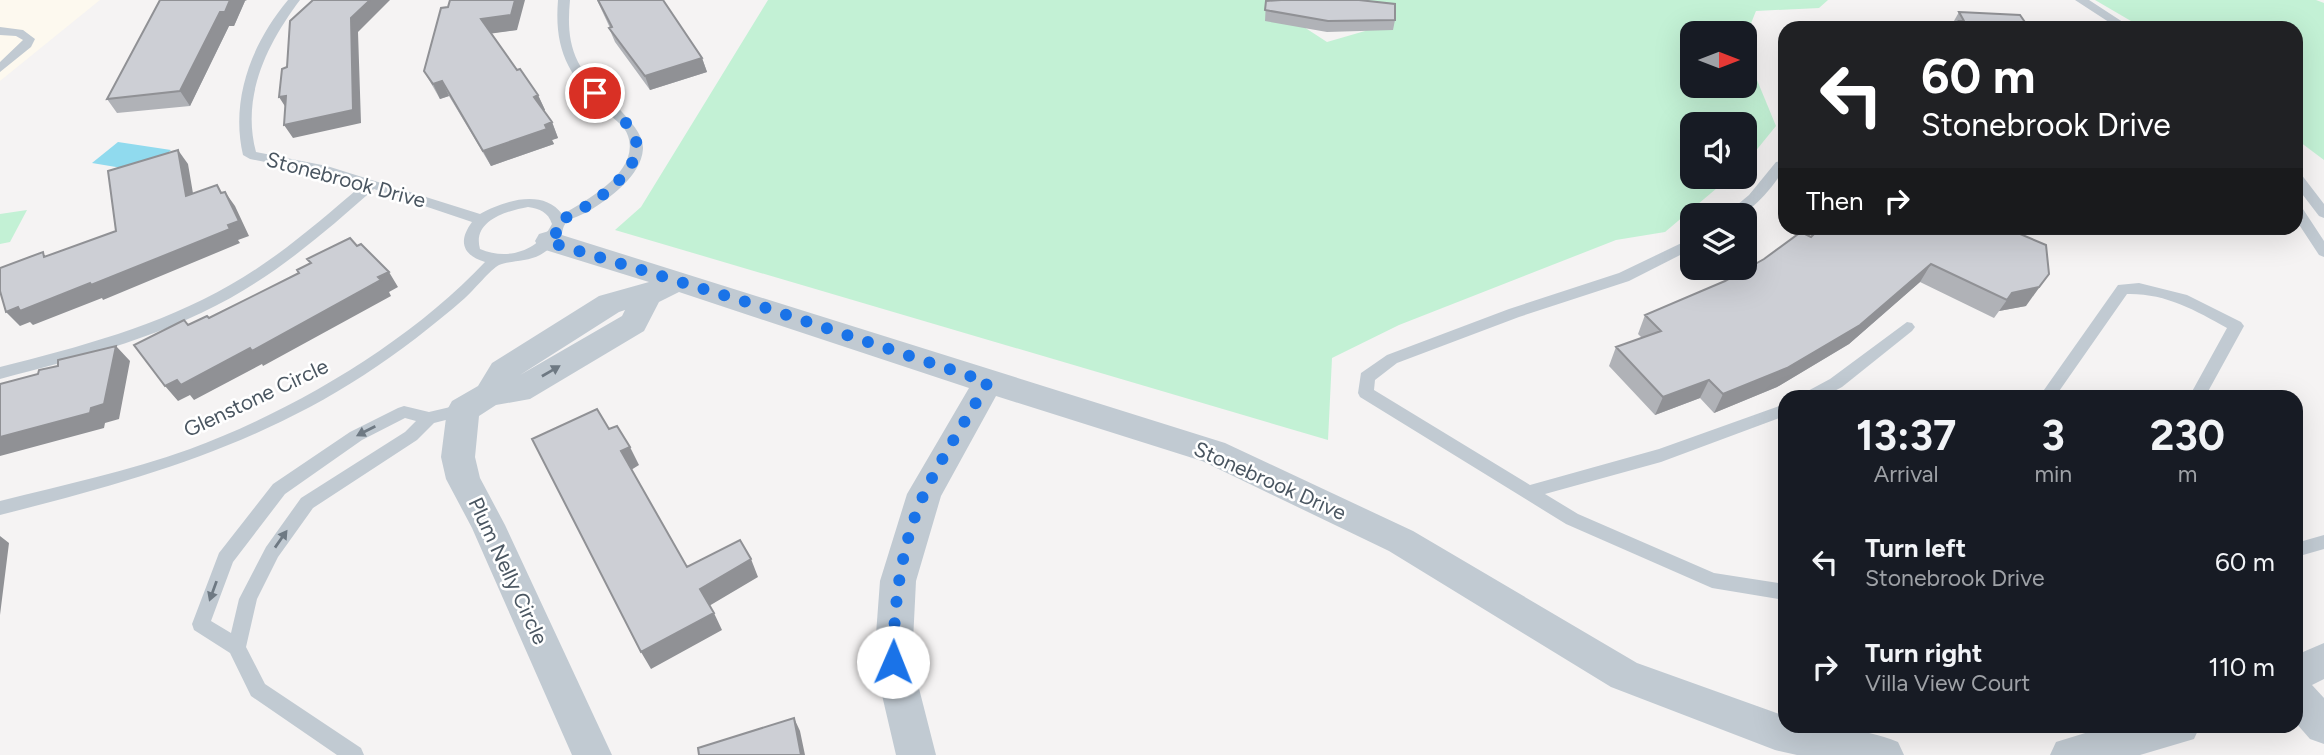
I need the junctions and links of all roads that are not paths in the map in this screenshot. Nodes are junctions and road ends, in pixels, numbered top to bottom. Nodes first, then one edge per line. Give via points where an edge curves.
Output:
1 (294, 0) edge
2 (564, 0) edge
3 (2081, 0) edge
4 (2115, 21) edge
5 (0, 31) edge
6 (0, 68) edge
7 (1778, 169) edge
8 (372, 184) junction
9 (2303, 186) edge
10 (1748, 203) edge
11 (2324, 213) edge
12 (482, 220) junction
13 (2303, 220) edge
14 (553, 231) junction
15 (1680, 249) edge
16 (2324, 252) edge
17 (495, 260) junction
18 (662, 288) junction
19 (1907, 327) dead end
20 (0, 373) edge
21 (988, 382) junction
22 (1823, 390) edge
23 (2052, 390) edge
24 (2201, 390) edge
25 (476, 402) junction
26 (1778, 413) edge
27 (429, 418) junction
28 (1528, 492) junction
29 (0, 508) edge
30 (2324, 542) edge
31 (2303, 548) edge
32 (1778, 591) edge
33 (237, 647) junction
34 (2324, 660) edge
35 (2303, 670) edge
36 (2303, 703) edge
37 (2324, 726) edge
38 (1778, 733) edge
39 (1780, 733) edge
40 (2153, 733) edge
41 (354, 755) edge
42 (592, 755) edge
43 (916, 755) edge
44 (1884, 755) edge
45 (2070, 755) edge

1 - 8 lane, Stonebrook Drive via 268,34 250,86 243,138 250,155
2 - 14 lane via 562,38 572,63 630,129 637,147 623,177
3 - 4 lane
5 - 6 lane via 29,39
7 - 10 lane
8 - 12 lane, Stonebrook Drive
8 - 20 lane via 304,243 236,289 148,330
9 - 11 lane
12 - 14 lane, Stonebrook Drive via 499,210 528,204 551,209
12 - 17 lane via 470,244 474,252
13 - 16 lane
14 - 17 lane via 524,256
14 - 18 street, Stonebrook Drive
15 - 28 lane via 1623,277 1392,359 1367,377 1366,393
17 - 29 lane, Glenstone Circle via 396,347 320,396 223,442 116,478
18 - 21 street, Stonebrook Drive via 763,307
18 - 25 street via 633,323 519,391
19 - 22 lane
21 - 38 street, Stonebrook Drive via 1213,452 1401,541 1624,674
21 - 43 street via 924,494 898,581 893,662
23 - 24 lane via 2123,289 2137,287 2179,296 2236,326
25 - 27 lane
25 - 42 street, Plum Nelly Circle via 458,457 463,479
26 - 28 lane via 1661,455
33 -> 27 lane via 248,599 272,552 307,503 411,436
27 -> 33 lane via 404,412 356,436 279,489 225,558 201,624
28 - 32 lane via 1572,519 1712,580
30 - 31 lane
33 - 41 lane via 258,690
34 - 35 street
36 - 37 street
39 - 44 street, Stonebrook Drive
40 - 45 street

